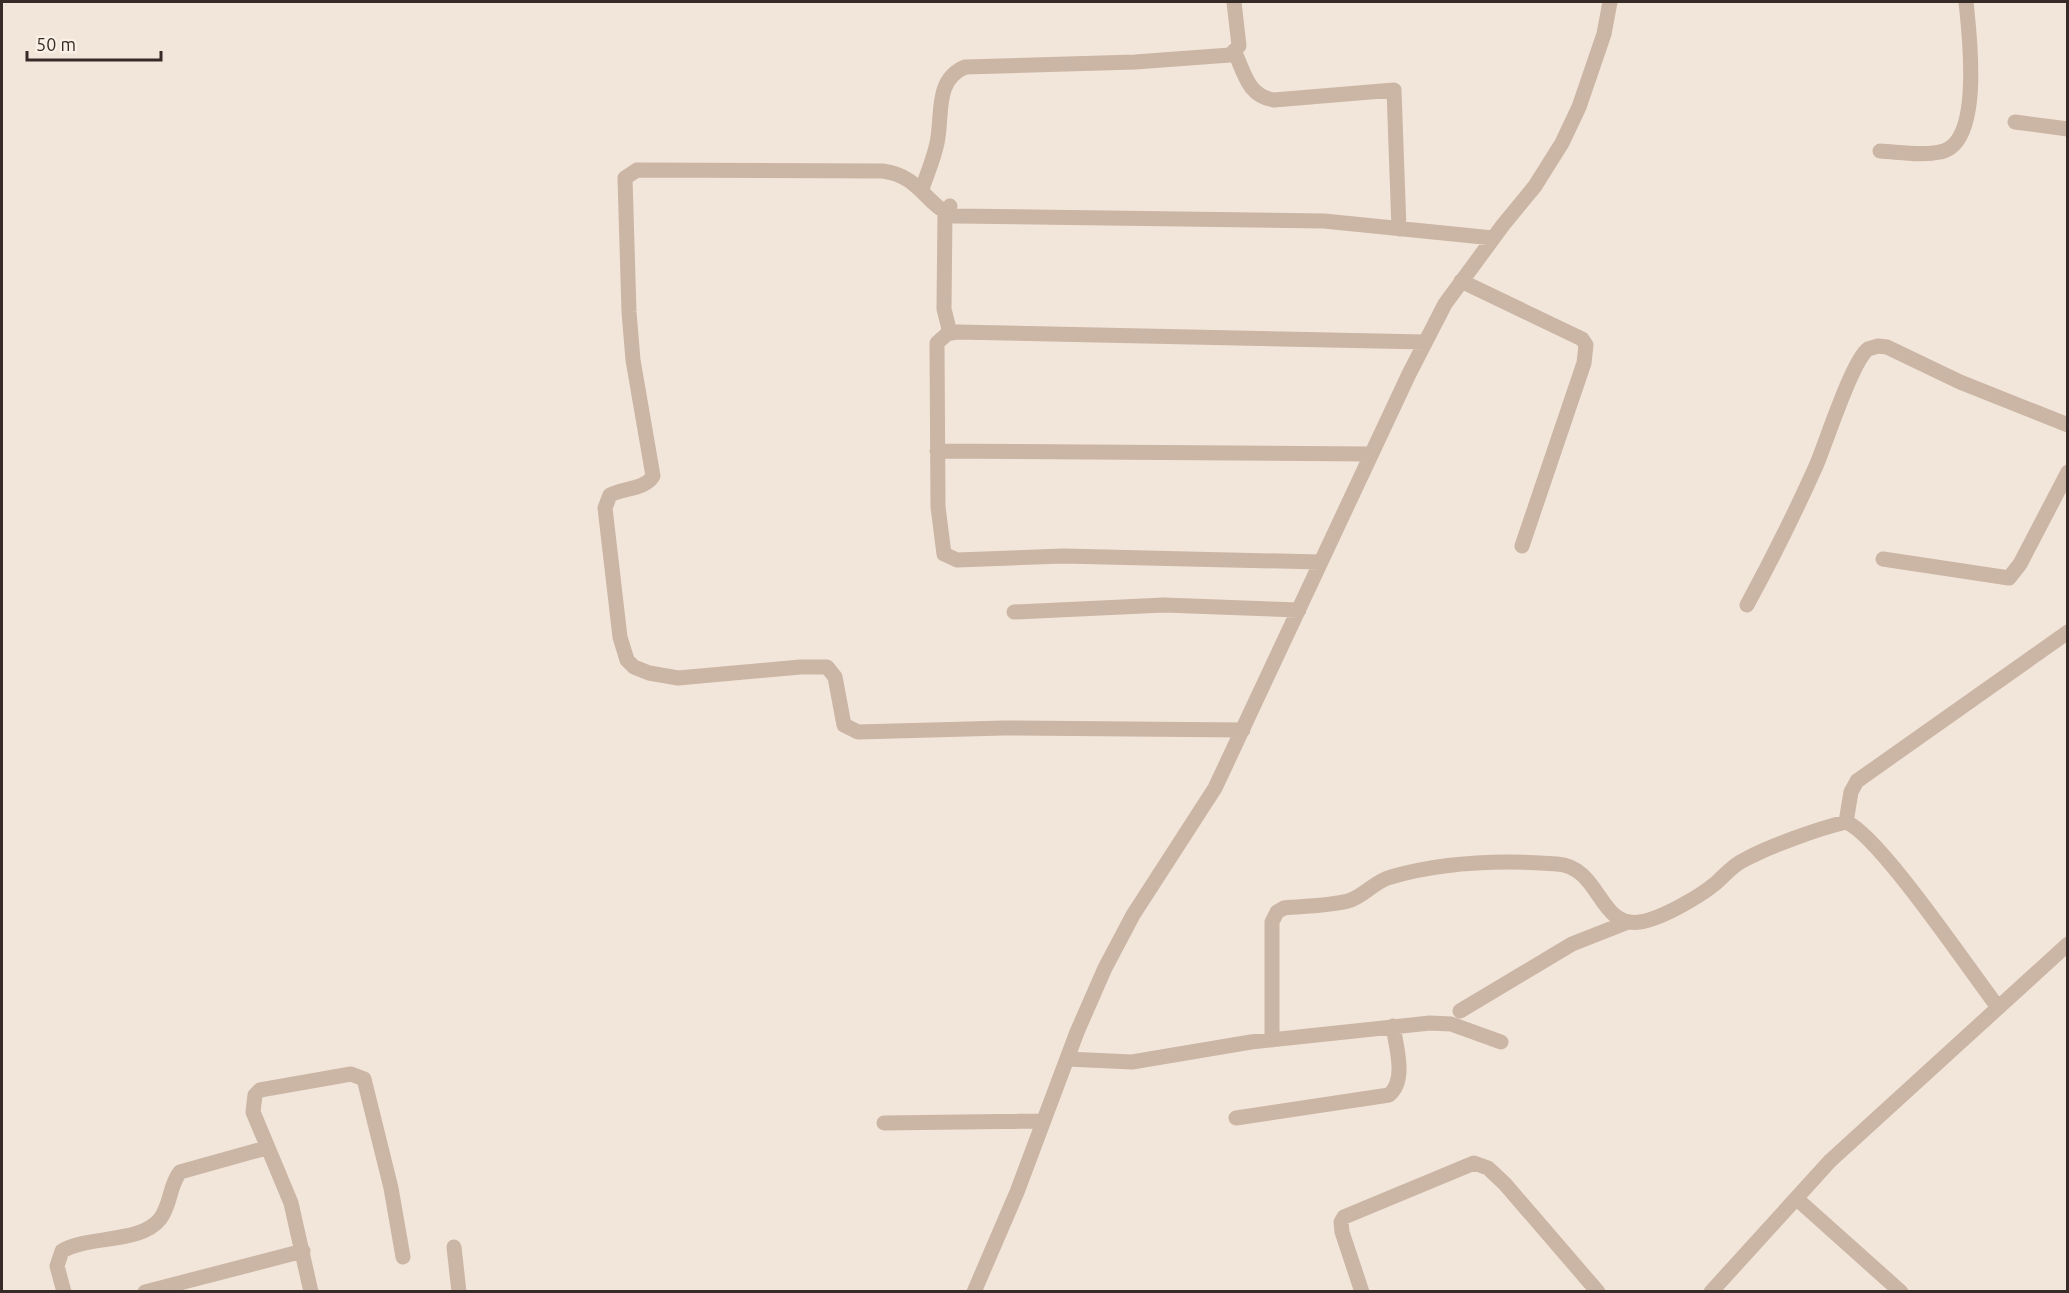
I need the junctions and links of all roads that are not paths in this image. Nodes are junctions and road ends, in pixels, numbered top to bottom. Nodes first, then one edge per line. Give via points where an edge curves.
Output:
1 (1234, 2) edge
2 (1610, 2) edge
3 (1966, 2) edge
4 (1235, 52) junction
5 (2014, 122) dead end
6 (2067, 129) edge
7 (1880, 151) dead end
8 (922, 189) junction
9 (947, 209) junction
10 (1399, 229) junction
11 (1493, 238) junction
12 (1461, 281) junction
13 (947, 334) junction
14 (1425, 342) junction
15 (2067, 425) edge
16 (937, 451) junction
17 (1370, 454) junction
18 (2067, 472) edge
19 (1522, 546) dead end
20 (1883, 559) dead end
21 (1320, 562) junction
22 (1747, 605) dead end
23 (1299, 610) junction
24 (1014, 612) dead end
25 (2067, 632) edge
26 (1243, 730) junction
27 (1846, 822) junction
28 (1628, 922) junction
29 (2067, 944) edge
30 (1997, 1006) junction
31 (1460, 1011) dead end
32 (1393, 1026) junction
33 (1272, 1040) junction
34 (1501, 1042) dead end
35 (1067, 1059) junction
36 (1236, 1118) dead end
37 (1043, 1121) junction
38 (884, 1123) dead end
39 (266, 1148) junction
40 (1797, 1198) junction
41 (454, 1247) dead end
42 (303, 1251) junction
43 (403, 1257) dead end
44 (64, 1292) edge
45 (145, 1292) edge
46 (311, 1292) edge
47 (459, 1292) edge
48 (974, 1292) edge
49 (1362, 1292) edge
50 (1598, 1292) edge
51 (1711, 1292) edge
52 (1900, 1292) edge

1 - 4 street via 1239,46
2 - 11 street via 1604,34 1583,96 1562,143 1535,186
3 - 7 street via 1973,81 1962,131 1954,146 1941,152
4 - 8 street via 1218,57 1135,62 965,67 956,71 945,85 937,144
4 - 10 street via 1251,87 1262,99 1394,90
5 - 6 street
8 - 9 street
8 - 26 street via 907,178 883,171 637,171 625,178 628,312 653,476 644,485 610,495 605,508 627,660 649,673 678,678 826,667 835,677 844,725 858,732 1004,728
9 - 10 street via 966,216 1324,221
9 - 13 street
10 - 11 street
11 - 12 street
12 - 14 street
12 - 19 street via 1582,339 1586,345 1584,363
13 - 14 street
13 - 16 street via 935,350
14 - 17 street
15 - 22 street via 1959,382 1887,347 1868,349 1842,399 1783,537
16 - 17 street
16 - 21 street via 939,517 944,554 948,558 1063,556
17 - 21 street
18 - 20 street via 2009,578
21 - 23 street
23 - 24 street via 1164,605
23 - 26 street
25 - 27 street via 1857,781
26 - 35 street via 1215,788 1133,915 1105,968
27 - 28 street via 1744,860 1704,892 1649,921
27 - 30 street via 1857,826 1881,852
28 - 31 street via 1572,944
28 - 33 street via 1612,914 1578,868 1554,864 1485,863 1401,874 1347,901 1284,908 1272,922
29 - 30 street
30 - 40 street via 1830,1161
32 - 33 street
32 - 34 street via 1451,1024
32 - 36 street via 1400,1081 1389,1095
33 - 35 street via 1132,1062
35 - 37 street
37 - 38 street
37 - 48 street
39 - 42 street via 291,1203
39 - 43 street via 253,1112 255,1095 260,1090 351,1074 364,1079 391,1188
39 - 44 street via 180,1172 161,1217 150,1228 62,1251 57,1266
40 - 51 street
40 - 52 street
41 - 47 street
42 - 45 street
42 - 46 street
49 - 50 street via 1342,1232 1344,1216 1474,1163 1488,1168 1505,1185

